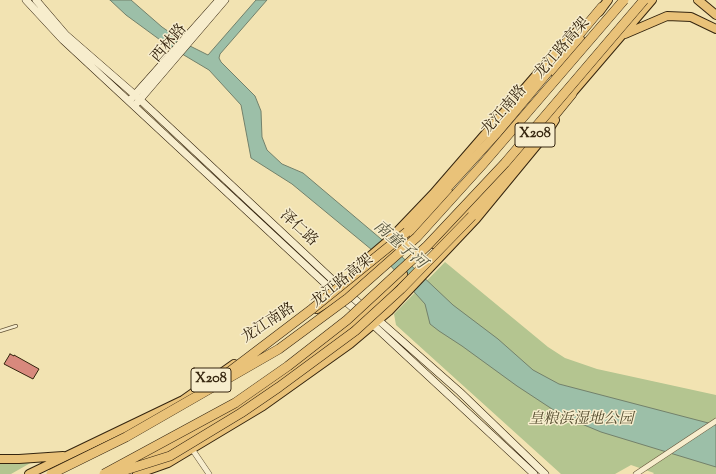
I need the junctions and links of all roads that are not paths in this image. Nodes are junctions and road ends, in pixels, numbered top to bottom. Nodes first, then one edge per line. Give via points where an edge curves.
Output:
1 (26, 0) edge
2 (36, 0) edge
3 (219, 0) edge
4 (225, 0) edge
5 (624, 0) edge
6 (644, 0) edge
7 (652, 0) edge
8 (698, 0) edge
9 (605, 2) edge
10 (716, 15) edge
11 (715, 29) edge
12 (622, 35) junction
13 (190, 38) junction
14 (572, 94) junction
15 (135, 100) junction
16 (334, 286) junction
17 (342, 293) junction
18 (364, 312) junction
19 (375, 322) junction
20 (16, 326) dead end
21 (0, 330) edge
22 (266, 340) junction
23 (198, 396) junction
24 (220, 417) junction
25 (716, 421) edge
26 (192, 449) junction
27 (70, 455) junction
28 (0, 459) edge
29 (168, 463) junction
30 (30, 474) edge
31 (51, 474) edge
32 (104, 474) edge
33 (113, 474) edge
34 (123, 474) edge
35 (137, 474) edge
36 (151, 474) edge
37 (209, 474) edge
38 (534, 474) edge
39 (546, 474) edge
40 (636, 474) edge

1 - 15 street, 泽仁路 via 63,40
2 - 15 street, 泽仁路 via 66,35
3 - 13 street, 西林路
4 - 13 street, 西林路
5 - 23 highway, 龙江路高架, bridge via 417,237 348,298 286,344
6 - 32 highway, 龙江路高架, bridge via 505,163 427,246 347,320 235,403
7 - 12 main road, X208
8 - 10 main road
9 - 16 main road via 557,51 433,194 389,240
9 - 17 main road, 龙江南路 / X208 via 553,78 459,186 396,250
9 - 23 highway, bridge via 496,134 407,232
11 - 12 main road via 691,17 667,16
12 - 14 main road, X208
13 - 15 street, 西林路
14 - 18 main road, X208 via 467,213
14 - 19 main road via 546,134 476,219
14 - 33 highway, bridge via 472,216 401,290 355,331 241,413 170,456
15 - 16 street, 泽仁路
16 - 17 street, 泽仁路
16 - 22 main road
17 - 18 street, 泽仁路
17 - 22 main road, 龙江南路 / X208
18 - 19 street, 泽仁路
18 - 24 main road, X208 via 277,383
19 - 26 main road via 350,344 263,406
19 - 38 street, 泽仁路
19 - 39 street, 泽仁路 via 460,392
20 - 21 lane
22 - 27 main road, 龙江南路 / X208 via 183,400
23 - 31 highway, 龙江路高架, bridge via 126,437
24 - 29 main road
24 - 34 main road, X208
25 - 40 street
26 - 29 main road
26 - 37 street
27 - 28 main road
27 - 30 main road, 龙江南路 / X208
29 - 35 main road
29 - 36 main road

